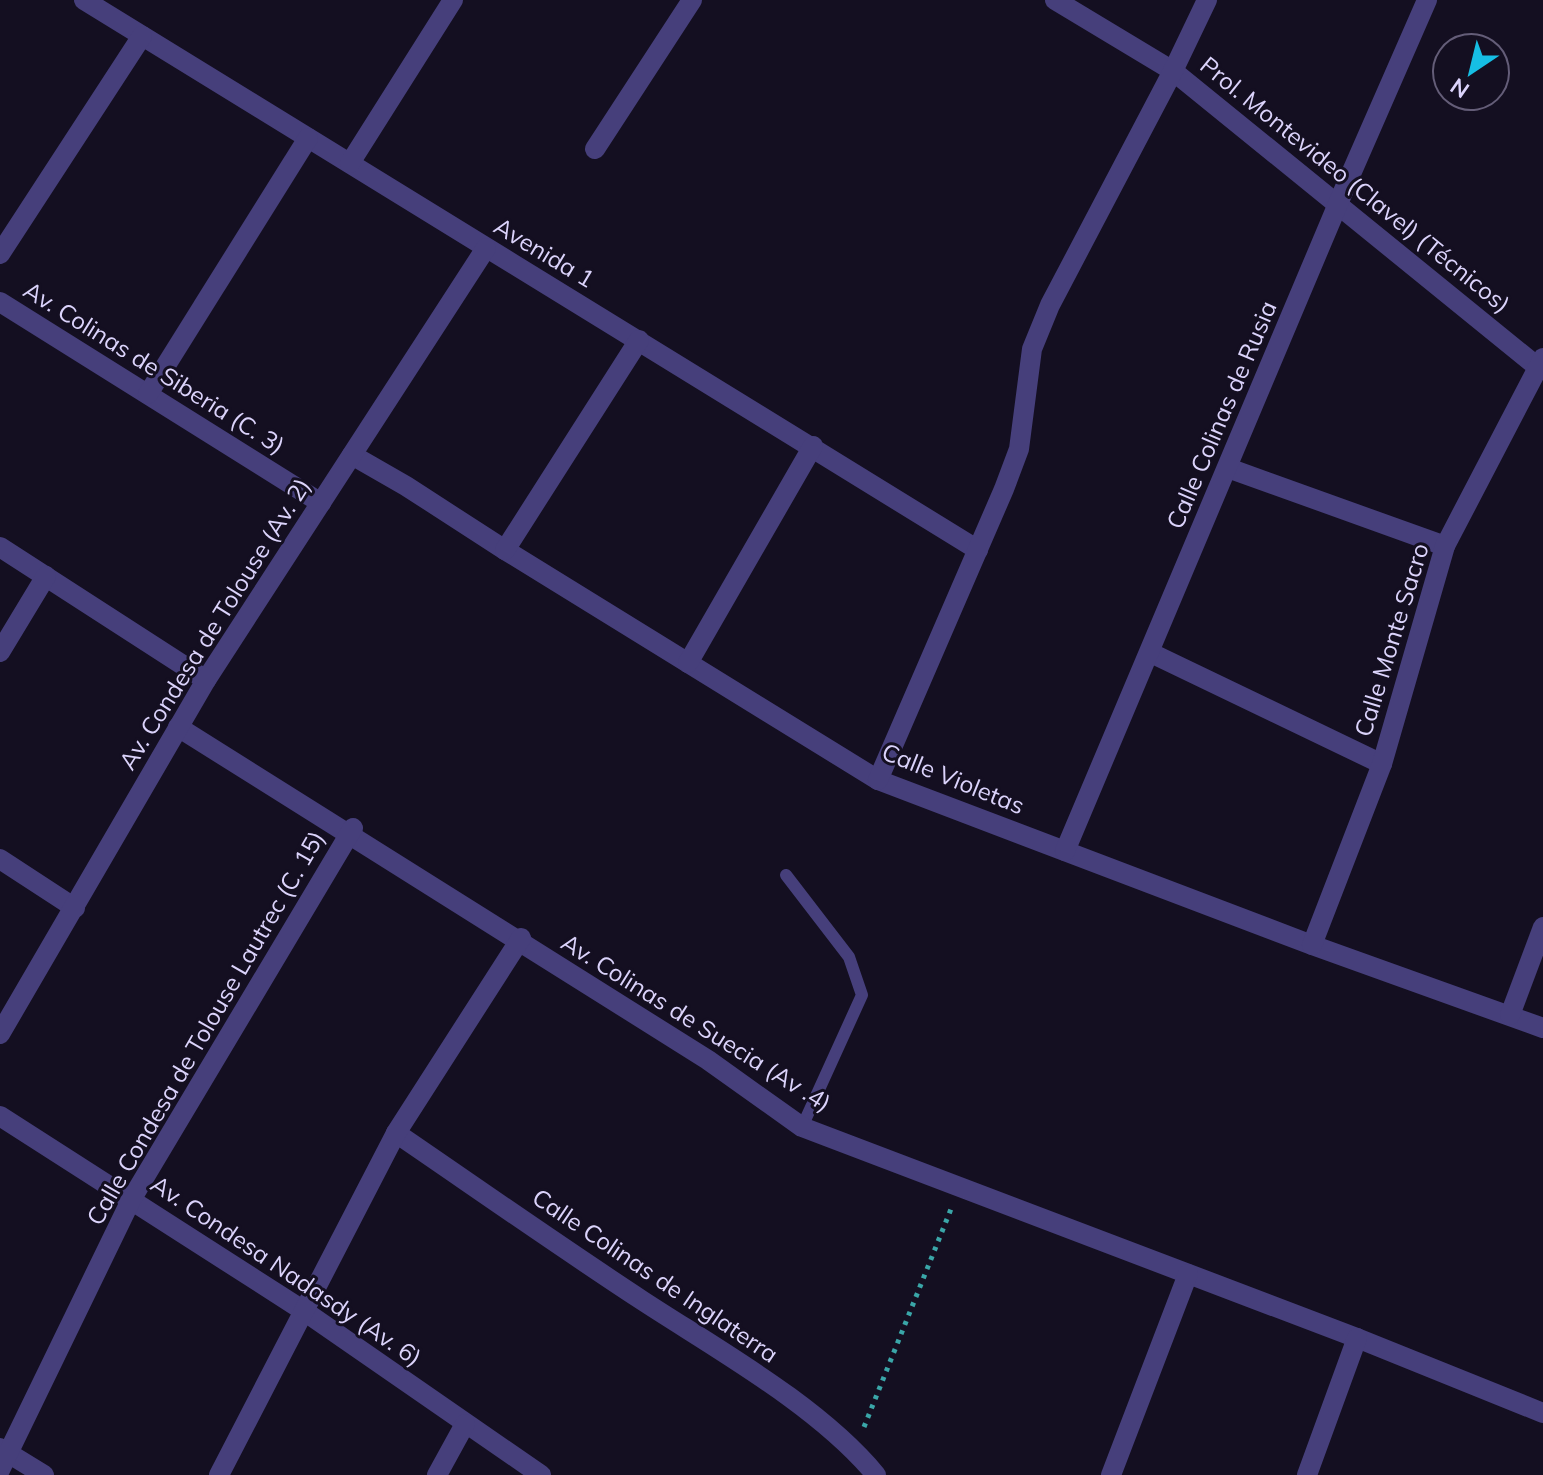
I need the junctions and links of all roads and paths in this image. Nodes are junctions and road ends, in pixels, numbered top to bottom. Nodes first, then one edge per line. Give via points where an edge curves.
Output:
1 (84, 0) edge
2 (453, 0) edge
3 (692, 0) edge
4 (1055, 0) edge
5 (1207, 0) edge
6 (1427, 0) edge
7 (142, 36) junction
8 (1173, 71) junction
9 (308, 138) junction
10 (595, 149) dead end
11 (350, 163) junction
12 (1337, 205) junction
13 (486, 248) junction
14 (0, 254) edge
15 (0, 302) edge
16 (639, 340) junction
17 (1542, 364) edge
18 (148, 394) junction
19 (813, 446) junction
20 (352, 455) junction
21 (1228, 468) junction
22 (321, 503) junction
23 (1445, 546) junction
24 (0, 547) edge
25 (505, 550) junction
26 (978, 550) junction
27 (46, 576) junction
28 (0, 652) edge
29 (1151, 653) junction
30 (688, 663) junction
31 (206, 680) junction
32 (178, 727) junction
33 (1382, 764) junction
34 (878, 780) junction
35 (351, 832) junction
36 (1065, 851) junction
37 (0, 859) edge
38 (786, 875) dead end
39 (75, 908) junction
40 (1543, 927) edge
41 (520, 940) junction
42 (1312, 945) junction
43 (1510, 1015) junction
44 (1543, 1028) edge
45 (0, 1034) edge
46 (0, 1116) edge
47 (802, 1127) junction
48 (396, 1133) junction
49 (960, 1187) junction
50 (131, 1200) junction
51 (1188, 1274) junction
52 (304, 1311) junction
53 (1357, 1338) junction
54 (1543, 1413) edge
55 (465, 1424) junction
56 (855, 1450) junction
57 (3, 1457) edge
58 (44, 1475) edge
59 (219, 1475) edge
60 (437, 1475) edge
61 (541, 1475) edge
62 (876, 1475) edge
63 (1111, 1475) edge
64 (1307, 1475) edge

1 - 7 street, Avenida 1
2 - 11 street
3 - 10 street
4 - 8 street, Prol. Montevideo (Clavel) (Técnicos)
5 - 8 street
6 - 12 street, Calle Colinas de Rusia
7 - 9 street, Avenida 1
7 - 14 street
8 - 12 street, Prol. Montevideo (Clavel) (Técnicos)
8 - 26 street via 1032,349 1019,449
9 - 11 street, Avenida 1
9 - 18 street
11 - 13 street, Avenida 1
12 - 17 street, Prol. Montevideo (Clavel) (Técnicos)
12 - 21 street, Calle Colinas de Rusia
13 - 16 street, Avenida 1
13 - 20 street, Av. Condesa de Tolouse (Av. 2)
15 - 18 street, Av. Colinas de Siberia (C. 3)
16 - 19 street, Avenida 1
16 - 25 street
17 - 23 street, Calle Monte Sacro
18 - 22 street, Av. Colinas de Siberia (C. 3)
19 - 26 street, Avenida 1
19 - 30 street
20 - 22 street, Av. Condesa de Tolouse (Av. 2)
20 - 25 street, Calle Violetas
21 - 23 street
21 - 29 street, Calle Colinas de Rusia
22 - 31 street, Av. Condesa de Tolouse (Av. 2)
23 - 33 street, Calle Monte Sacro
24 - 27 street
25 - 30 street, Calle Violetas
26 - 34 street
27 - 28 street
27 - 31 street
29 - 33 street
29 - 36 street, Calle Colinas de Rusia
30 - 34 street, Calle Violetas
31 - 32 street, Av. Condesa de Tolouse (Av. 2)
32 - 35 street, Av. Colinas de Suecia (Av .4)
32 - 39 street, Av. Condesa de Tolouse (Av. 2)
33 - 42 street, Calle Monte Sacro
34 - 36 street, Calle Violetas
35 - 41 street, Av. Colinas de Suecia (Av .4)
35 - 50 street, Calle Condesa de Tolouse Lautrec (C. 15)
36 - 42 street, Calle Violetas
37 - 39 street
38 - 47 lane via 849,957 862,995
39 - 45 street, Av. Condesa de Tolouse (Av. 2)
40 - 43 street
41 - 47 street, Av. Colinas de Suecia (Av .4)
41 - 48 street
42 - 43 street, Calle Violetas
43 - 44 street, Calle Violetas
46 - 50 street, Av. Condesa Nadasdy (Av. 6)
47 - 49 street, Av. Colinas de Suecia (Av .4)
48 - 52 street
48 - 56 street, Calle Colinas de Inglaterra via 766,1381
49 - 51 street, Av. Colinas de Suecia (Av .4)
49 - 56 path
50 - 52 street, Av. Condesa Nadasdy (Av. 6)
50 - 57 street, Calle Condesa de Tolouse Lautrec (C. 15)
51 - 53 street, Av. Colinas de Suecia (Av .4)
51 - 63 street
52 - 55 street, Av. Condesa Nadasdy (Av. 6)
52 - 59 street
53 - 54 street, Av. Colinas de Suecia (Av .4)
53 - 64 street
55 - 60 street
55 - 61 street, Av. Condesa Nadasdy (Av. 6)
56 - 62 street, Calle Colinas de Inglaterra
57 - 58 street

